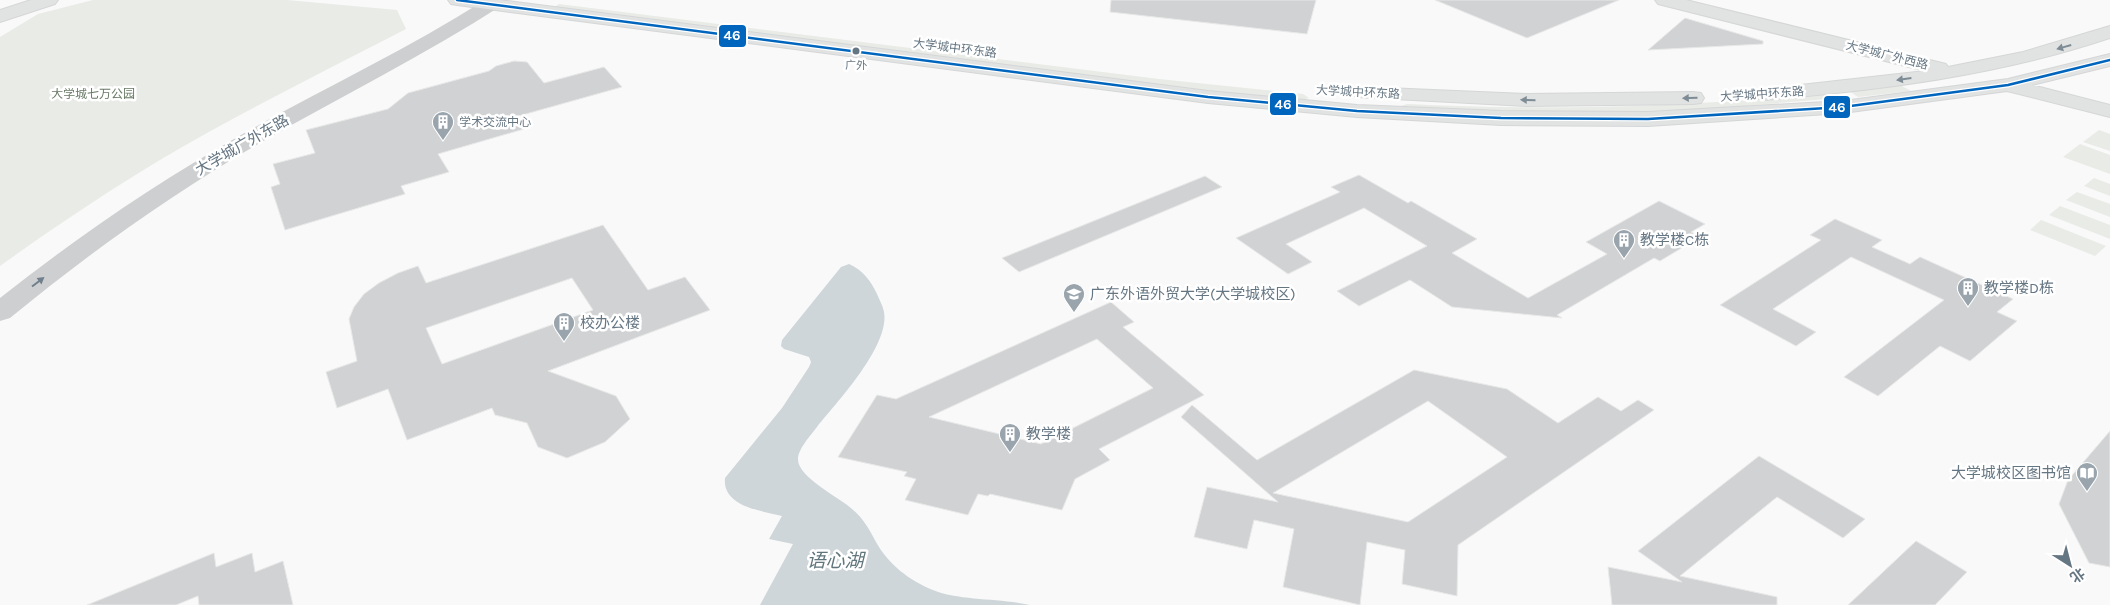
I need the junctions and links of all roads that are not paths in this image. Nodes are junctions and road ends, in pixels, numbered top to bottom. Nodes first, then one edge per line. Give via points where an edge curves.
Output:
1 (9, 0) edge
2 (24, 0) edge
3 (48, 0) edge
4 (574, 0) edge
5 (1664, 0) edge
6 (1690, 0) edge
7 (480, 1) edge
8 (0, 5) edge
9 (0, 15) edge
10 (1790, 32) junction
11 (2110, 32) edge
12 (2108, 67) edge
13 (1961, 70) junction
14 (2016, 84) junction
15 (1827, 89) junction
16 (1322, 100) junction
17 (2110, 103) edge
18 (1391, 104) junction
19 (1859, 105) junction
20 (2110, 111) edge
21 (0, 288) edge
22 (0, 312) edge

1 - 8 main road
2 - 9 main road
3 - 9 main road
4 - 16 main road, 大学城中环东路 via 1163,74
5 - 10 main road, 大学城广外西路
6 - 13 main road, 大学城广外西路
7 - 16 main road, 大学城中环东路 via 1165,92
7 - 21 street, 大学城广外东路 via 177,167 92,222
22 -> 7 street, 大学城广外东路 via 116,225 198,170 448,32
10 - 13 main road, 大学城广外西路
10 - 15 main road via 1822,46 1840,66 1837,79
11 -> 13 main road, 大学城中环东路 via 2046,52
12 - 14 main road, 大学城中环东路
13 - 14 main road, 大学城广外西路
13 -> 15 main road, 大学城中环东路
14 - 17 main road, 大学城广外西路
14 - 19 main road, 大学城中环东路
14 - 20 main road, 大学城广外西路
15 -> 18 main road, 大学城中环东路 via 1632,100
15 - 19 main road
16 - 18 main road, 大学城中环东路
18 - 19 main road, 大学城中环东路 via 1542,119 1720,116

